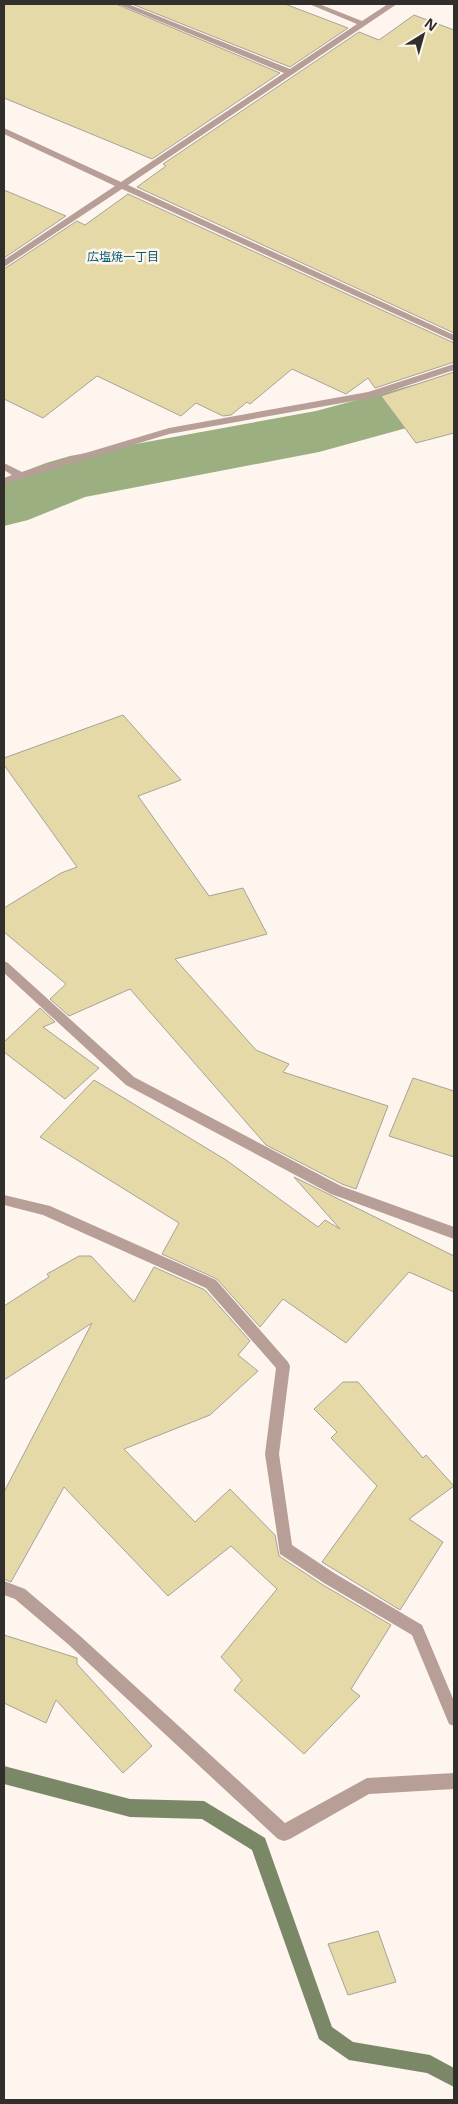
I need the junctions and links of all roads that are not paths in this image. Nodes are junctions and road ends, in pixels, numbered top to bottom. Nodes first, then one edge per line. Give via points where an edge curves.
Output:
1 (122, 4) edge
2 (313, 4) edge
3 (394, 4) edge
4 (363, 24) junction
5 (291, 73) junction
6 (4, 131) edge
7 (123, 185) junction
8 (4, 264) edge
9 (454, 338) edge
10 (454, 366) edge
11 (4, 466) edge
12 (20, 475) junction
13 (4, 481) edge
14 (4, 966) edge
15 (4, 1200) edge
16 (454, 1233) edge
17 (4, 1588) edge
18 (454, 1719) edge
19 (454, 1781) edge

1 - 5 street
2 - 4 street
3 - 4 street
4 - 5 street
5 - 7 street
6 - 7 street
7 - 8 street
7 - 9 street
10 - 12 street via 370,395 169,431
11 - 12 street
12 - 13 street
14 - 16 street via 130,1081 336,1190
15 - 18 street via 45,1210 211,1284 283,1366 272,1454 285,1549 417,1630
17 - 19 street via 20,1594 74,1640 284,1833 367,1786

